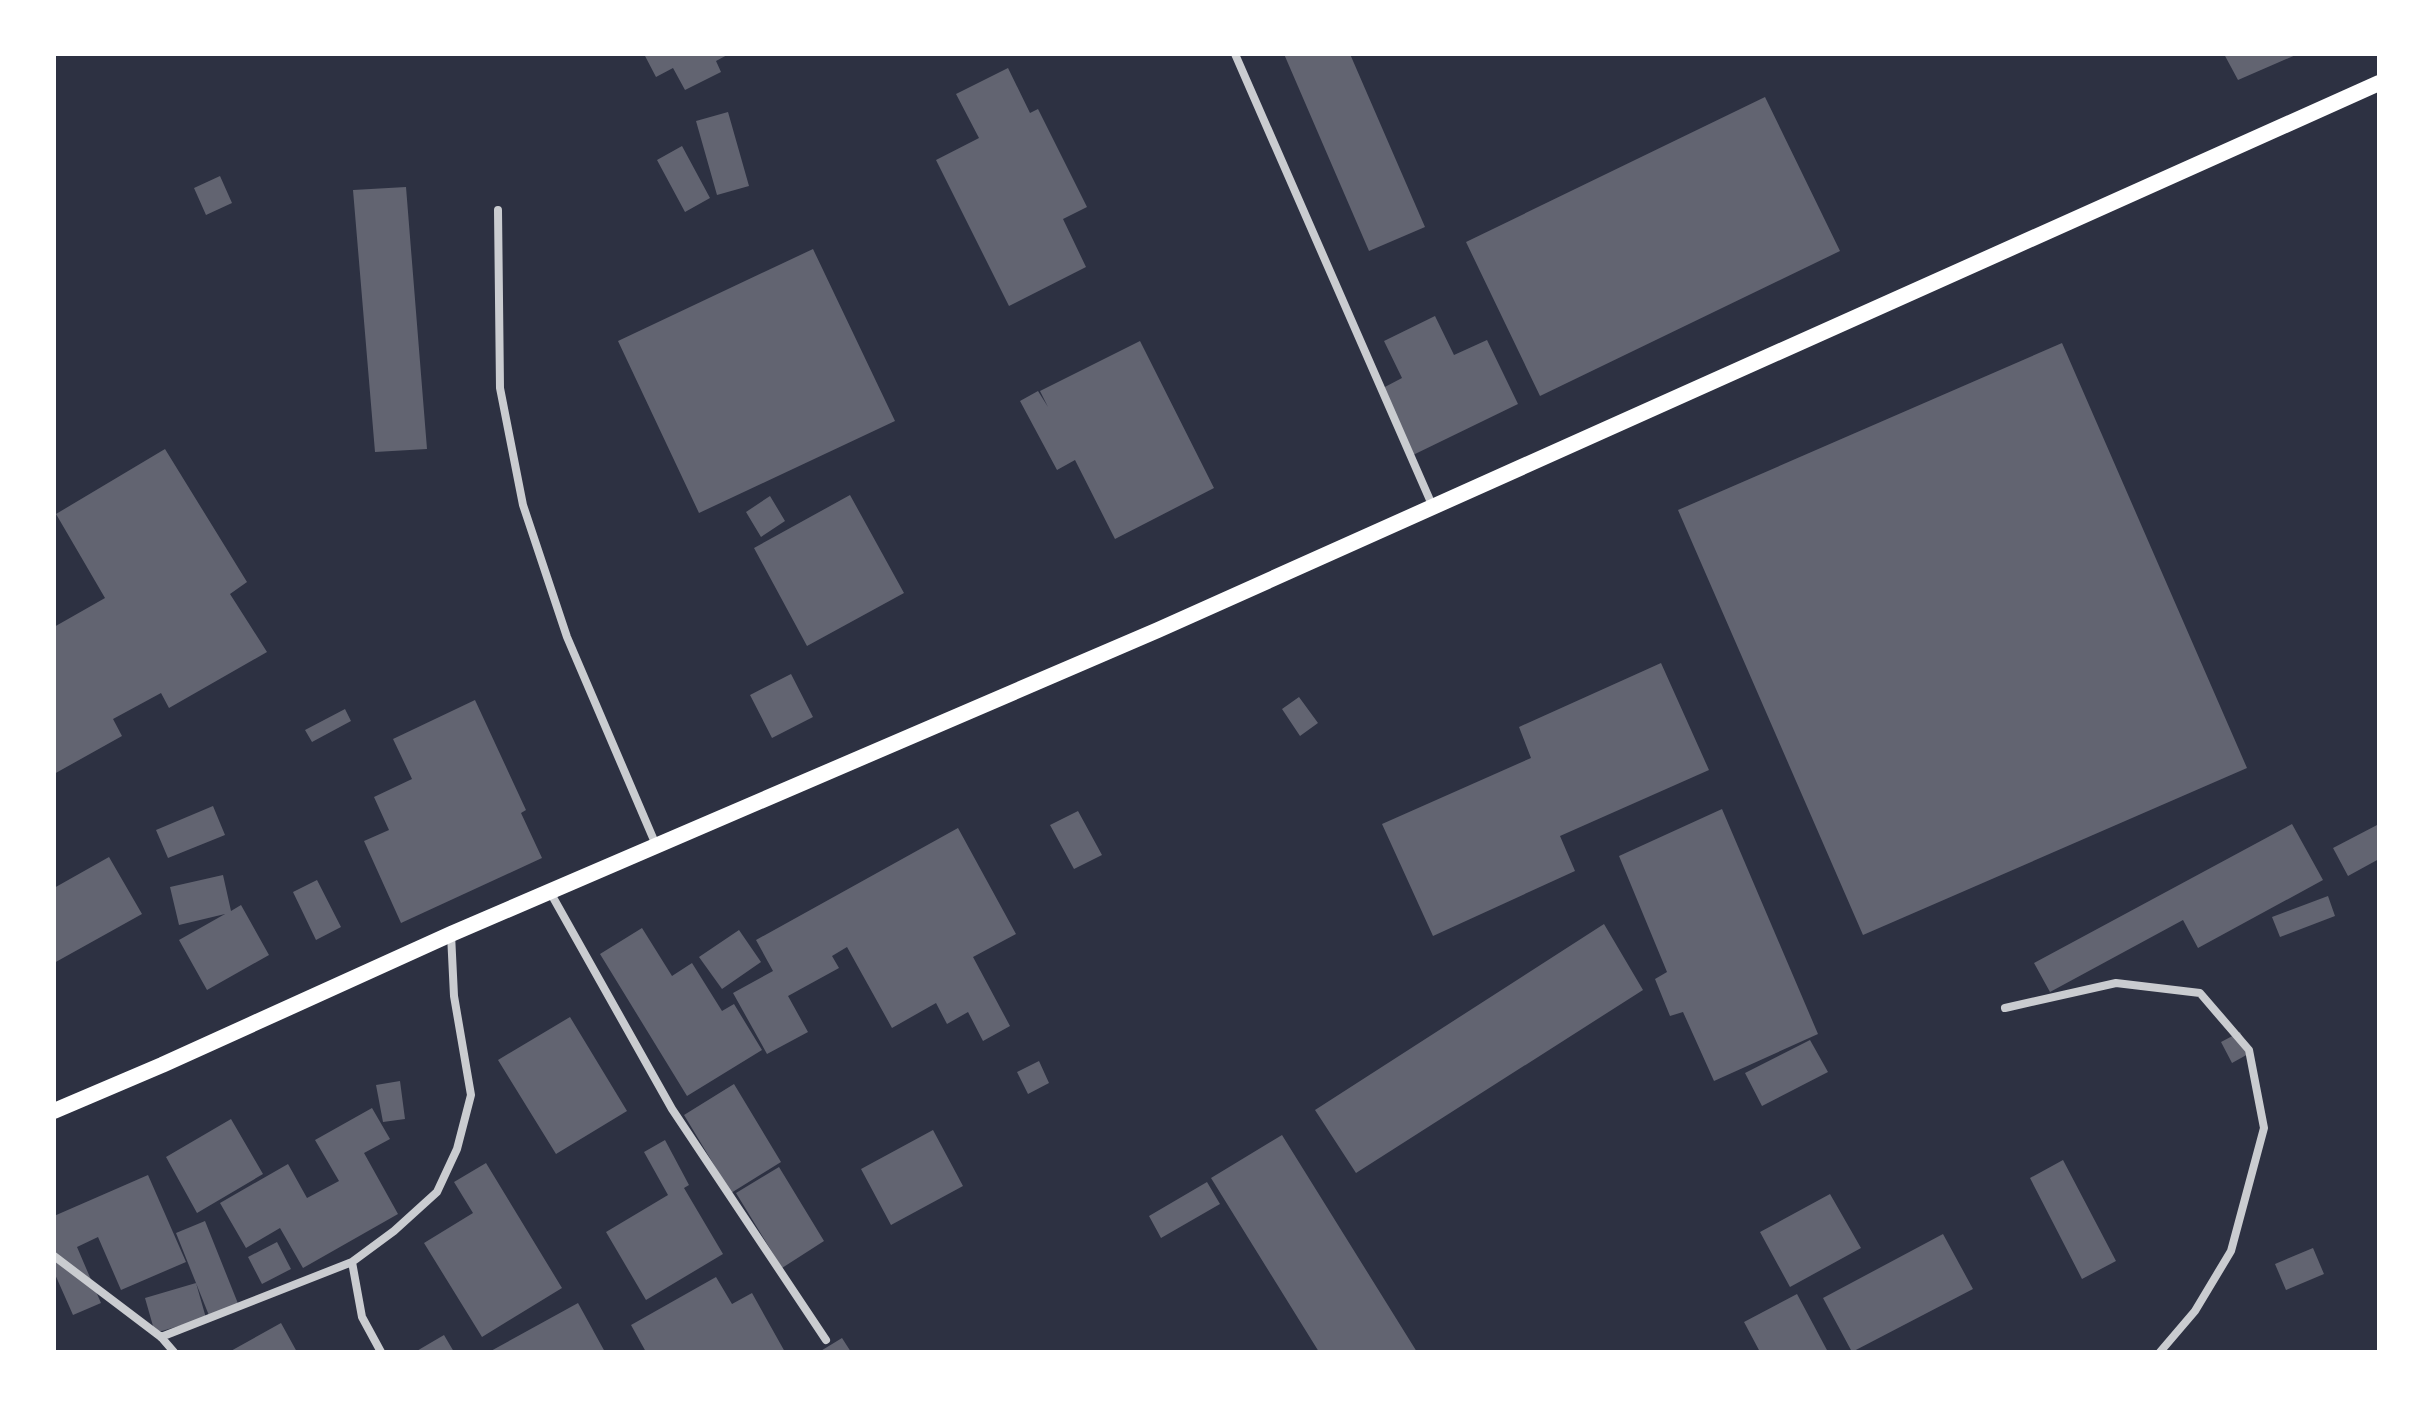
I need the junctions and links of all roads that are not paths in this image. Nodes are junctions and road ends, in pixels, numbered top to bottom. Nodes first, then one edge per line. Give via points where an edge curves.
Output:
1 (1235, 54) edge
2 (2379, 83) edge
3 (498, 210) dead end
4 (1433, 507) junction
5 (656, 845) junction
6 (550, 891) junction
7 (451, 934) junction
8 (2005, 1008) dead end
9 (54, 1111) edge
10 (54, 1256) edge
11 (352, 1262) junction
12 (161, 1337) junction
13 (826, 1340) dead end
14 (174, 1352) edge
15 (381, 1352) edge
16 (2160, 1352) edge

1 - 4 street
2 - 4 main road
3 - 5 street via 500,388 523,505 567,637
4 - 5 main road
5 - 6 main road
6 - 7 main road
6 - 13 street via 672,1109
7 - 9 main road
7 - 11 street via 454,996 471,1095 457,1149 437,1192
8 - 16 street via 2116,983 2200,993 2249,1050 2264,1128 2231,1251 2195,1311
10 - 12 street
11 - 12 street
11 - 15 street via 362,1317
12 - 14 street

